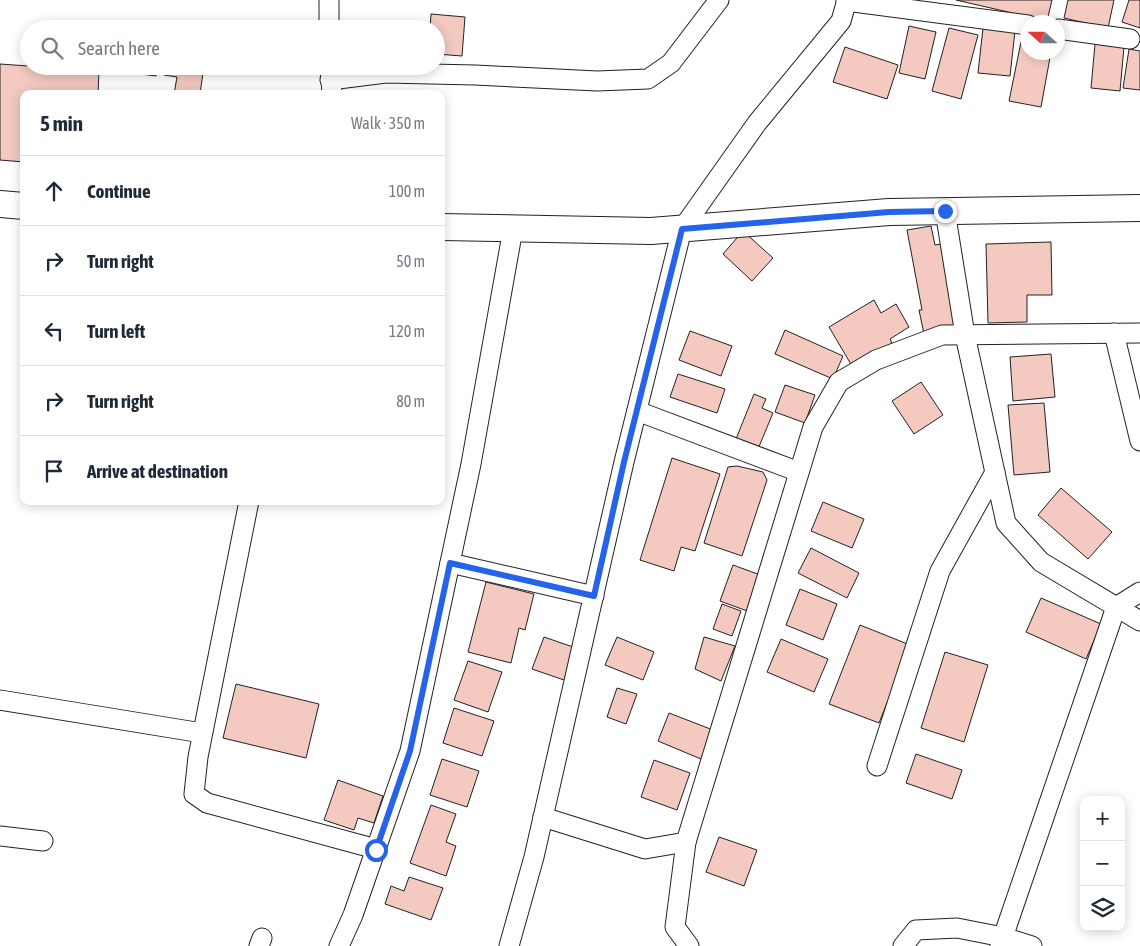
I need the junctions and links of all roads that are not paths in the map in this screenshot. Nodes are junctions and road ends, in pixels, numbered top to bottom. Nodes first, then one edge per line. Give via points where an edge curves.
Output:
1 (329, 0) edge
2 (719, 0) edge
3 (846, 0) edge
4 (329, 20) edge
5 (1020, 24) edge
6 (1065, 30) edge
7 (1130, 39) dead end
8 (445, 74) edge
9 (370, 75) edge
10 (331, 80) edge
11 (0, 204) edge
12 (20, 206) edge
13 (1140, 208) edge
14 (945, 211) junction
15 (445, 228) edge
16 (513, 229) junction
17 (682, 229) junction
18 (1140, 332) edge
19 (1114, 333) junction
20 (965, 335) junction
21 (637, 410) junction
22 (1140, 442) edge
23 (799, 472) junction
24 (995, 472) junction
25 (247, 505) edge
26 (450, 563) junction
27 (1140, 592) edge
28 (594, 596) junction
29 (1116, 607) junction
30 (1140, 621) edge
31 (0, 700) edge
32 (202, 733) junction
33 (877, 766) dead end
34 (543, 817) junction
35 (0, 836) edge
36 (43, 841) dead end
37 (686, 842) junction
38 (376, 850) junction
39 (1002, 942) edge
40 (338, 946) edge
41 (509, 946) edge
42 (689, 946) edge
43 (903, 946) edge
44 (1032, 946) edge

1 - 4 street
2 - 8 street via 671,63 648,79 596,81
3 - 5 street
3 - 17 street via 842,21 757,123
6 - 7 street
9 - 10 street
11 - 12 street
13 - 14 street
14 - 17 street via 889,212
14 - 20 street
15 - 16 street
16 - 17 street
16 - 26 street
17 - 21 street
18 - 19 street
19 - 20 street
19 - 22 street
20 - 23 street via 942,335 876,360 840,382 813,427
20 - 24 street
21 - 23 street
21 - 28 street
23 - 37 street
24 - 29 street via 1006,523 1012,530 1041,562
24 - 33 street via 940,571
25 - 32 street
26 - 28 street
26 - 38 street via 410,751
27 - 29 street
28 - 34 street
29 - 30 street
29 - 39 street
31 - 32 street
32 - 38 street via 194,794 207,803
34 - 37 street via 645,849
34 - 41 street
35 - 36 street
37 - 42 street via 675,927
38 - 40 street via 353,915
39 - 43 street via 957,928 916,930
39 - 44 street

